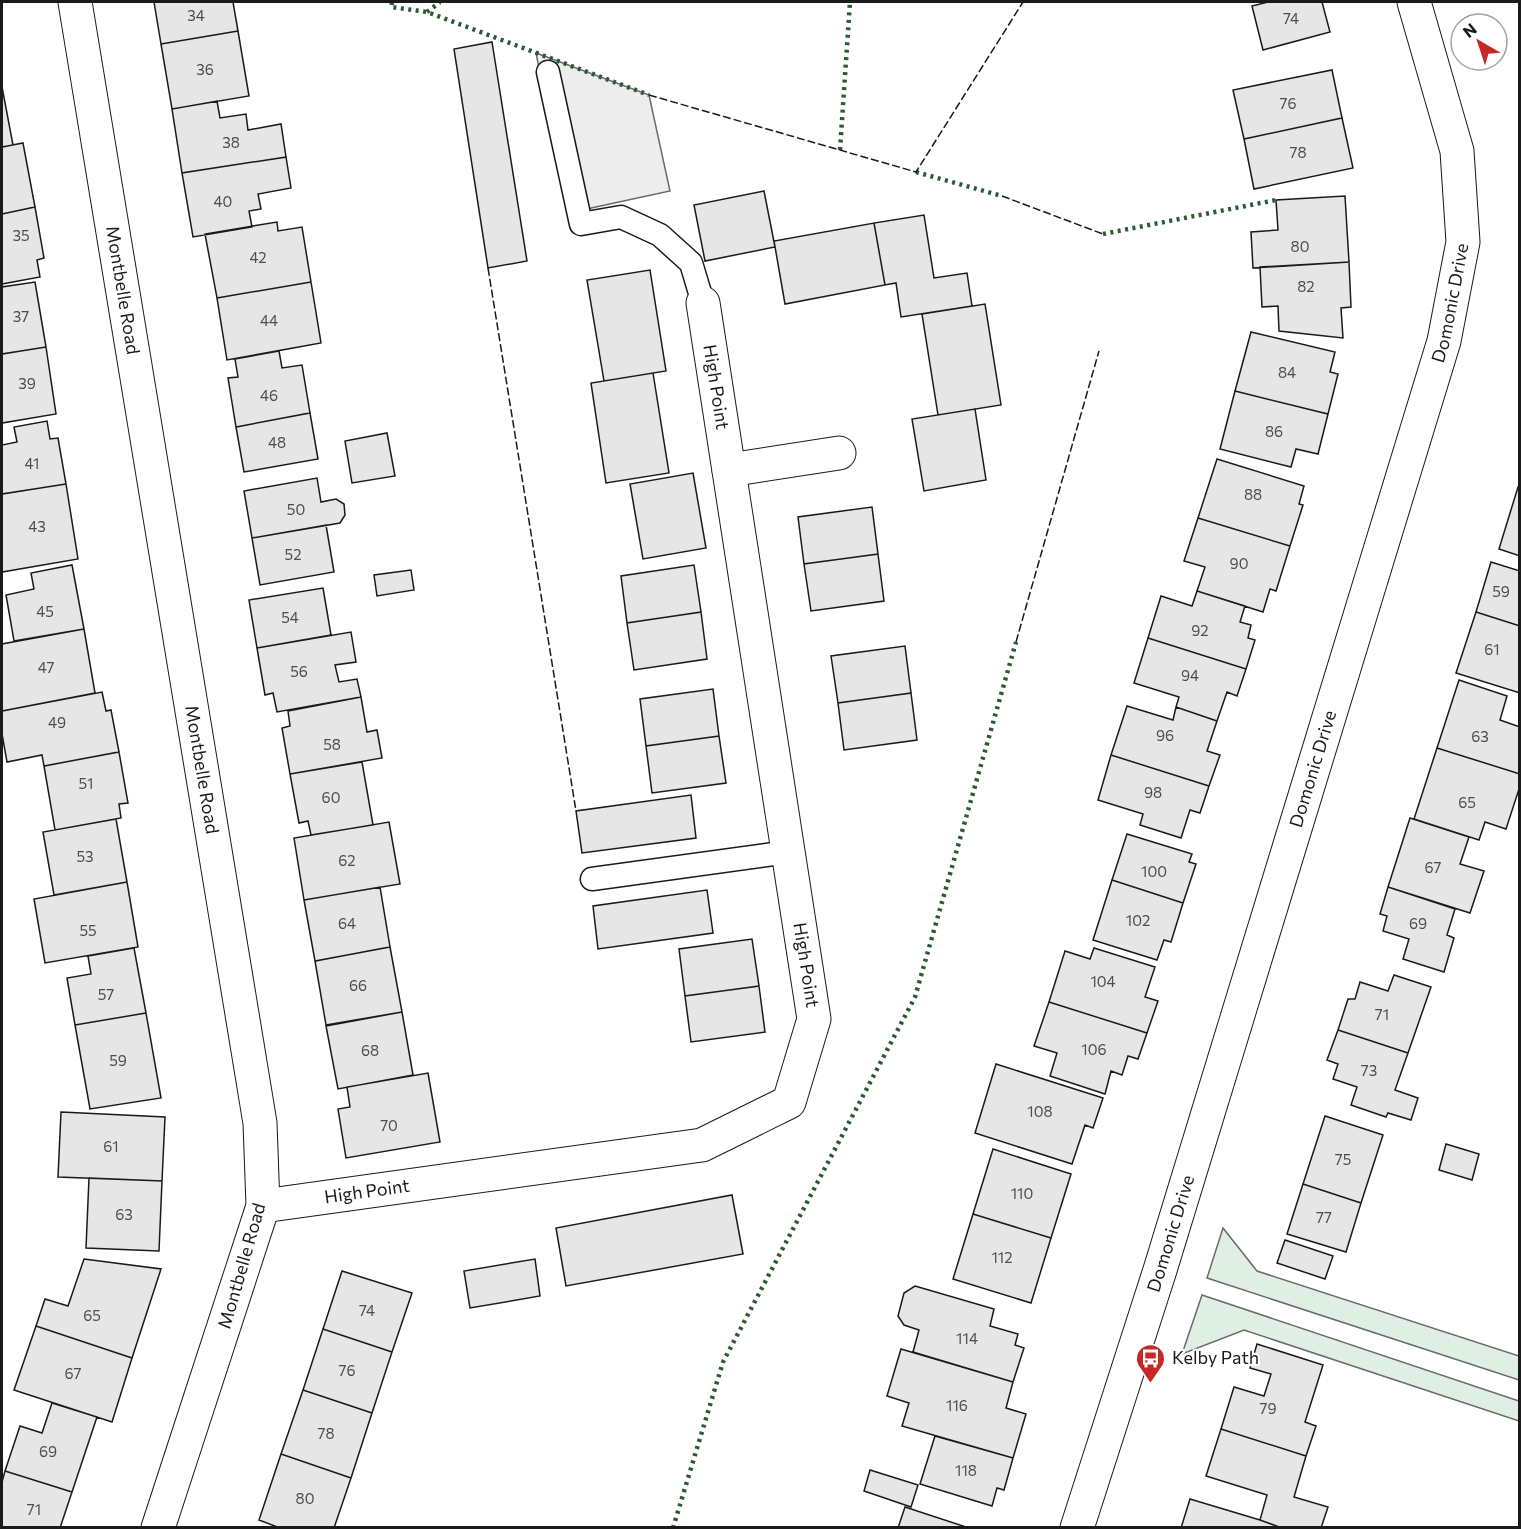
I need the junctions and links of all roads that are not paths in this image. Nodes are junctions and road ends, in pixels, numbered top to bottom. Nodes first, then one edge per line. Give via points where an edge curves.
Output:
1 (75, 2) edge
2 (1414, 2) edge
3 (548, 72) dead end
4 (703, 303) joint
5 (839, 453) dead end
6 (729, 470) junction
7 (788, 852) junction
8 (592, 879) dead end
9 (263, 1206) junction
10 (158, 1527) edge
11 (1077, 1527) edge

1 - 9 street, Montbelle Road via 260,1123
2 - 11 street, Domonic Drive via 1457,150 1463,242 1444,341 1160,1270
3 - 4 lane via 581,224 621,217 660,236 691,263
4 - 6 street, High Point
5 - 6 street
6 - 7 street, High Point
7 - 8 lane
7 - 9 street, High Point via 814,1019 789,1102 702,1145
9 - 10 street, Montbelle Road

